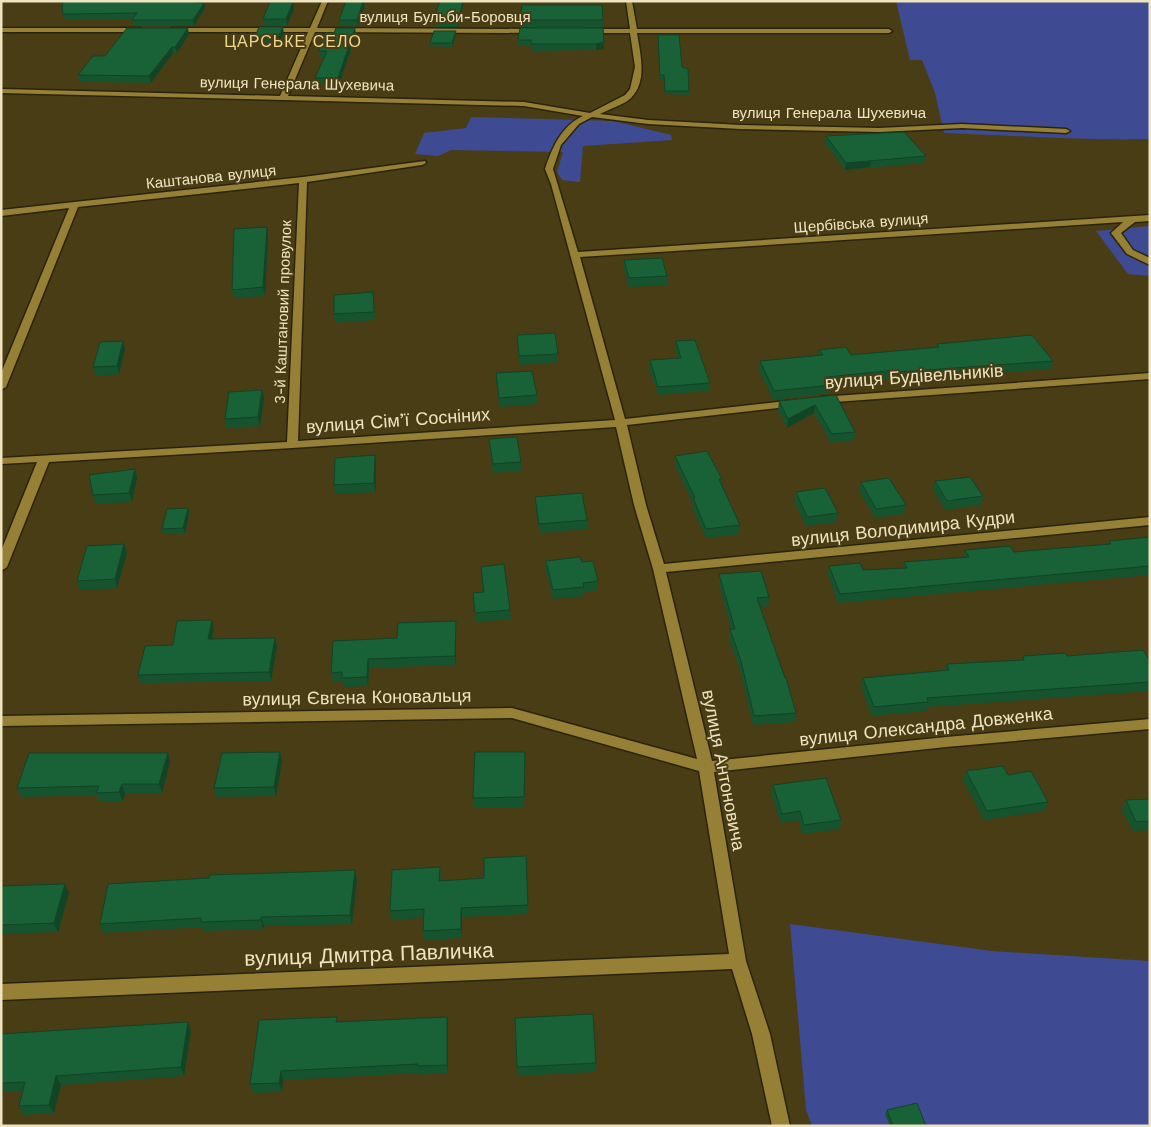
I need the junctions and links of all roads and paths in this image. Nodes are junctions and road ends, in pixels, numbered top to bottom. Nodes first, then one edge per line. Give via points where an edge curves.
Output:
1 (326, 1) edge
2 (629, 1) edge
3 (1, 30) edge
4 (148, 30) edge
5 (167, 30) edge
6 (313, 30) junction
7 (542, 31) edge
8 (582, 31) edge
9 (632, 31) junction
10 (889, 31) dead end
11 (1, 91) edge
12 (282, 98) junction
13 (591, 115) junction
14 (1066, 131) dead end
15 (422, 163) dead end
16 (303, 180) junction
17 (74, 206) junction
18 (1, 214) edge
19 (1150, 218) edge
20 (1133, 219) junction
21 (574, 255) junction
22 (1150, 262) edge
23 (1150, 376) edge
24 (1, 388) edge
25 (621, 423) junction
26 (292, 445) junction
27 (44, 459) junction
28 (1, 461) edge
29 (1150, 521) edge
30 (1, 567) edge
31 (659, 569) junction
32 (1, 721) edge
33 (1150, 724) edge
34 (706, 767) junction
35 (738, 961) junction
36 (1, 992) edge
37 (781, 1126) edge

1 - 6 street
2 - 9 street
3 - 4 street
5 - 6 street, вулиця Бульби-Боровця
6 - 7 street, вулиця Бульби-Боровця
6 - 12 street
8 - 9 street
9 - 10 street
9 - 13 street via 639,67 634,89 628,97
11 - 12 street, вулиця Генерала Шухевича
12 - 13 street, вулиця Генерала Шухевича via 524,104
13 - 14 street, вулиця Генерала Шухевича via 742,127 879,130 962,126
13 - 21 street via 576,122 563,137 549,170
15 - 16 street, Каштанова вулиця
16 - 17 street, Каштанова вулиця
16 - 26 street, 3-й Каштановий провулок
17 - 18 street, Каштанова вулиця
17 - 24 street
19 - 20 street, Щербівська вулиця
20 - 21 street, Щербівська вулиця
20 - 22 street via 1116,233 1130,252
21 - 25 street
23 - 25 street, вулиця Будівельників via 837,398
25 - 26 street, вулиця Сім’ї Сосніних
25 - 31 street, вулиця Антоновича
26 - 27 street, вулиця Сім’ї Сосніних
27 - 28 street, вулиця Сім’ї Сосніних
27 - 30 street
29 - 31 street, вулиця Володимира Кудри
31 - 34 street, вулиця Антоновича
32 - 34 street, вулиця Євгена Коновальця via 512,713
33 - 34 street, вулиця Олександра Довженка
34 - 35 street, вулиця Антоновича
35 - 36 street, вулиця Дмитра Павличка
35 - 37 street, вулиця Антоновича via 761,1034

